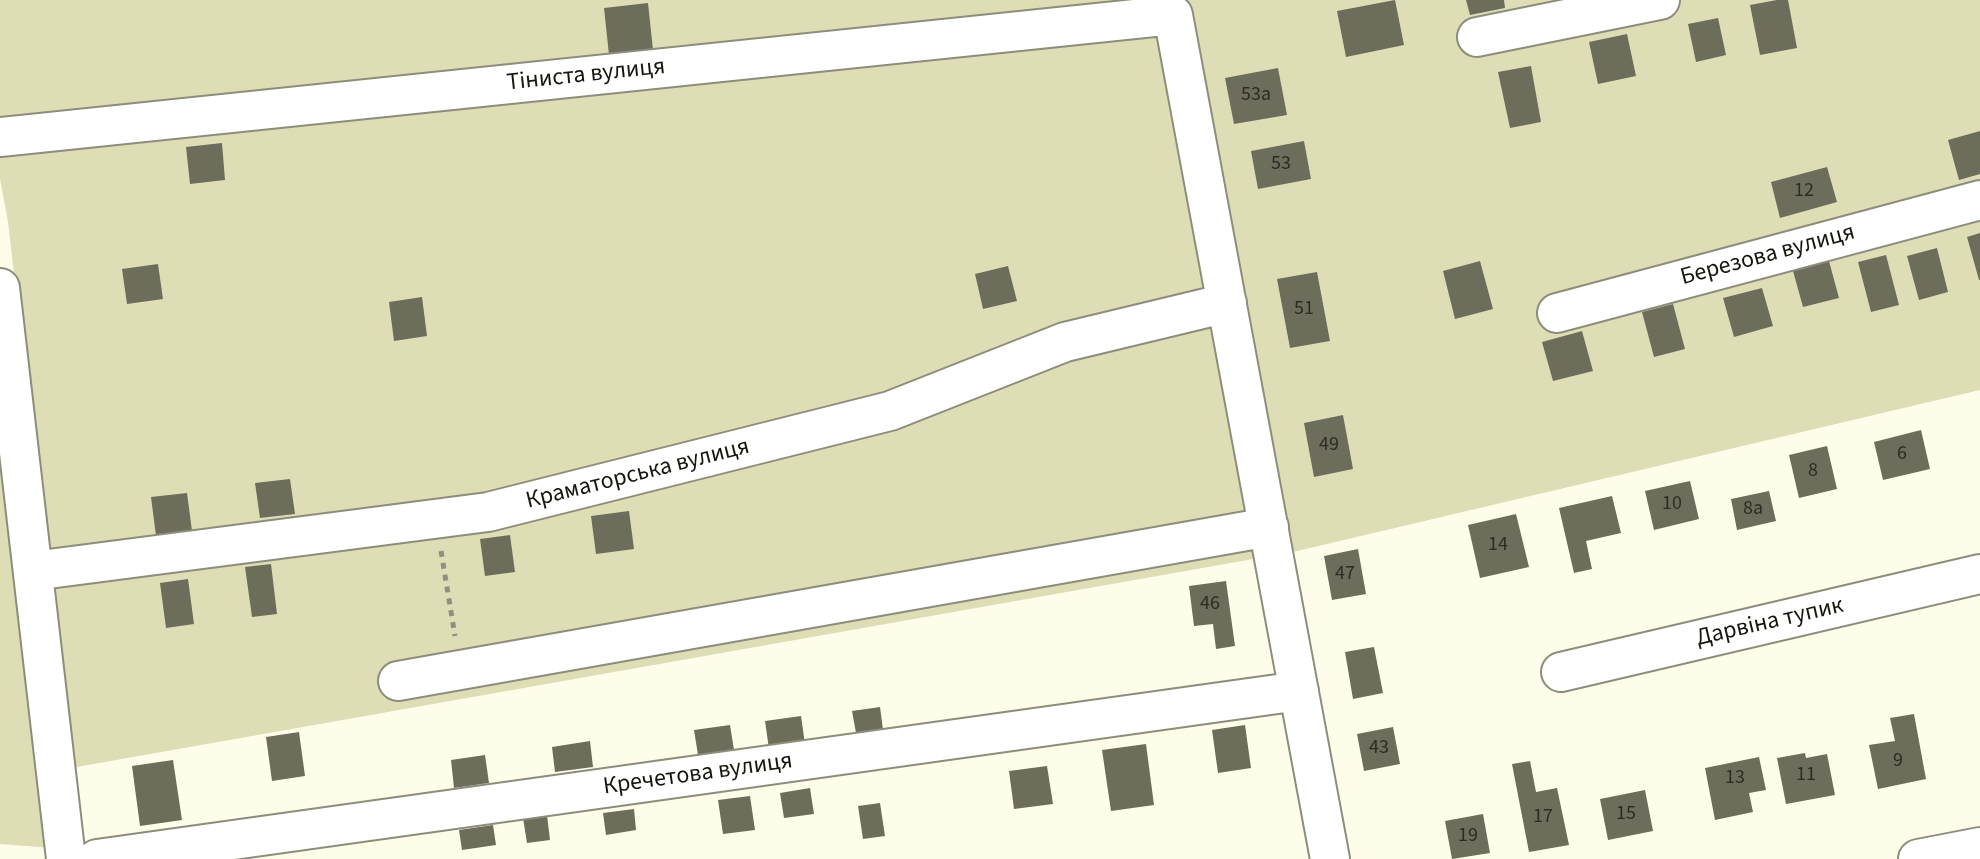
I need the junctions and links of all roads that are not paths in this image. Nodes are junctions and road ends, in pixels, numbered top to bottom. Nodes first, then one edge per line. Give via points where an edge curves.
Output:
1 (1660, 0) edge
2 (1477, 37) dead end
3 (0, 137) edge
4 (1980, 200) edge
5 (0, 288) edge
6 (1227, 303) junction
7 (1557, 313) dead end
8 (1269, 527) junction
9 (33, 571) junction
10 (1980, 574) edge
11 (1561, 672) dead end
12 (398, 681) dead end
13 (1299, 691) junction
14 (1980, 847) edge
15 (66, 859) edge
16 (97, 859) edge
17 (1330, 859) edge
18 (1918, 859) edge

1 - 2 street
3 - 6 street, Тіниста вулиця via 1173,15
4 - 7 street, Березова вулиця
5 - 9 street
6 - 8 street
6 - 9 street, Краматорська вулиця via 1065,342 890,411 488,512
8 - 12 street
8 - 13 street
9 - 15 street
10 - 11 street, Дарвіна тупик
13 - 16 street, Кречетова вулиця
13 - 17 street
14 - 18 street

